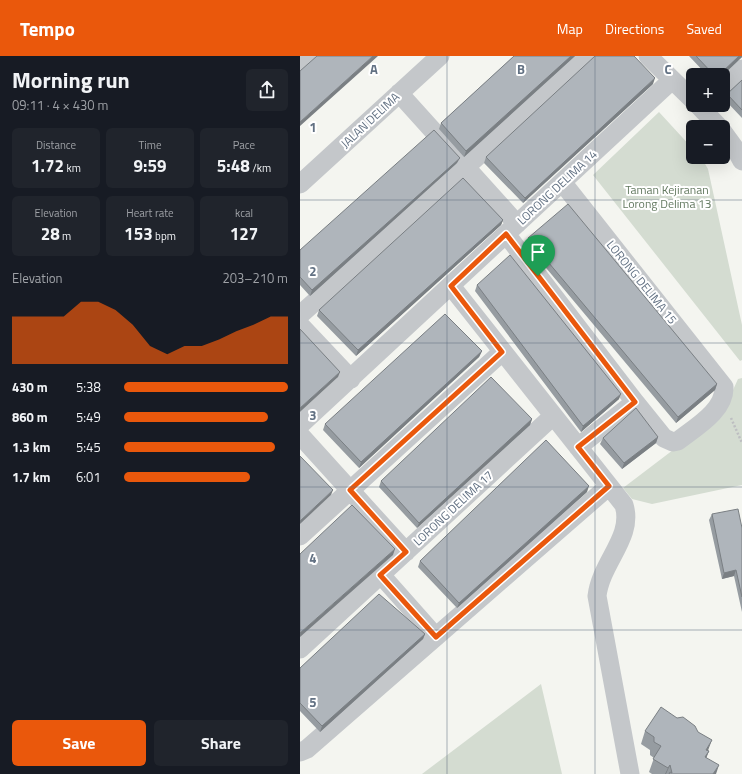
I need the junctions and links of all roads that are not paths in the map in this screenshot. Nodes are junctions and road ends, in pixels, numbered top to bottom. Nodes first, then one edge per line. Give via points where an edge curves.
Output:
1 (311, 56) edge
2 (440, 56) edge
3 (586, 56) edge
4 (648, 56) edge
5 (300, 67) edge
6 (742, 69) edge
7 (672, 80) junction
8 (730, 81) edge
9 (686, 92) edge
10 (399, 93) junction
11 (706, 112) edge
12 (713, 120) edge
13 (730, 142) edge
14 (742, 161) edge
15 (465, 168) junction
16 (303, 174) edge
17 (562, 182) junction
18 (512, 229) junction
19 (451, 286) junction
20 (300, 315) edge
21 (300, 325) edge
22 (502, 352) junction
23 (351, 379) junction
24 (635, 402) junction
25 (553, 416) junction
26 (300, 425) edge
27 (300, 435) edge
28 (578, 447) junction
29 (609, 486) junction
30 (350, 490) junction
31 (300, 536) edge
32 (406, 552) junction
33 (380, 575) junction
34 (436, 637) junction
35 (300, 649) edge
36 (300, 752) edge
37 (630, 774) edge

1 - 5 street
2 - 10 street, JALAN DELIMA
3 - 15 street
4 - 7 street
6 - 8 street
7 - 9 street
7 - 17 street, LORONG DELIMA 14
10 - 15 street
10 - 16 street, JALAN DELIMA
11 - 12 street
13 - 14 street
15 - 18 street
15 - 20 street
17 - 18 street, LORONG DELIMA 14
17 - 24 street, LORONG DELIMA 15 via 722,382 724,393 716,409 678,441 673,442 664,438
18 - 19 street, LORONG DELIMA 14
18 - 24 street
19 - 22 street
19 - 23 street, LORONG DELIMA 14
21 - 23 street
22 - 25 street
22 - 30 street
23 - 26 street, LORONG DELIMA 14
24 - 28 street
25 - 28 street
25 - 32 street, LORONG DELIMA 17
27 - 30 street
28 - 29 street
29 - 34 street
29 - 37 street via 624,505 627,514 624,531 598,584 597,596
30 - 31 street
30 - 32 street
32 - 33 street, LORONG DELIMA 17
33 - 34 street
33 - 35 street, LORONG DELIMA 17
34 - 36 street via 307,749

